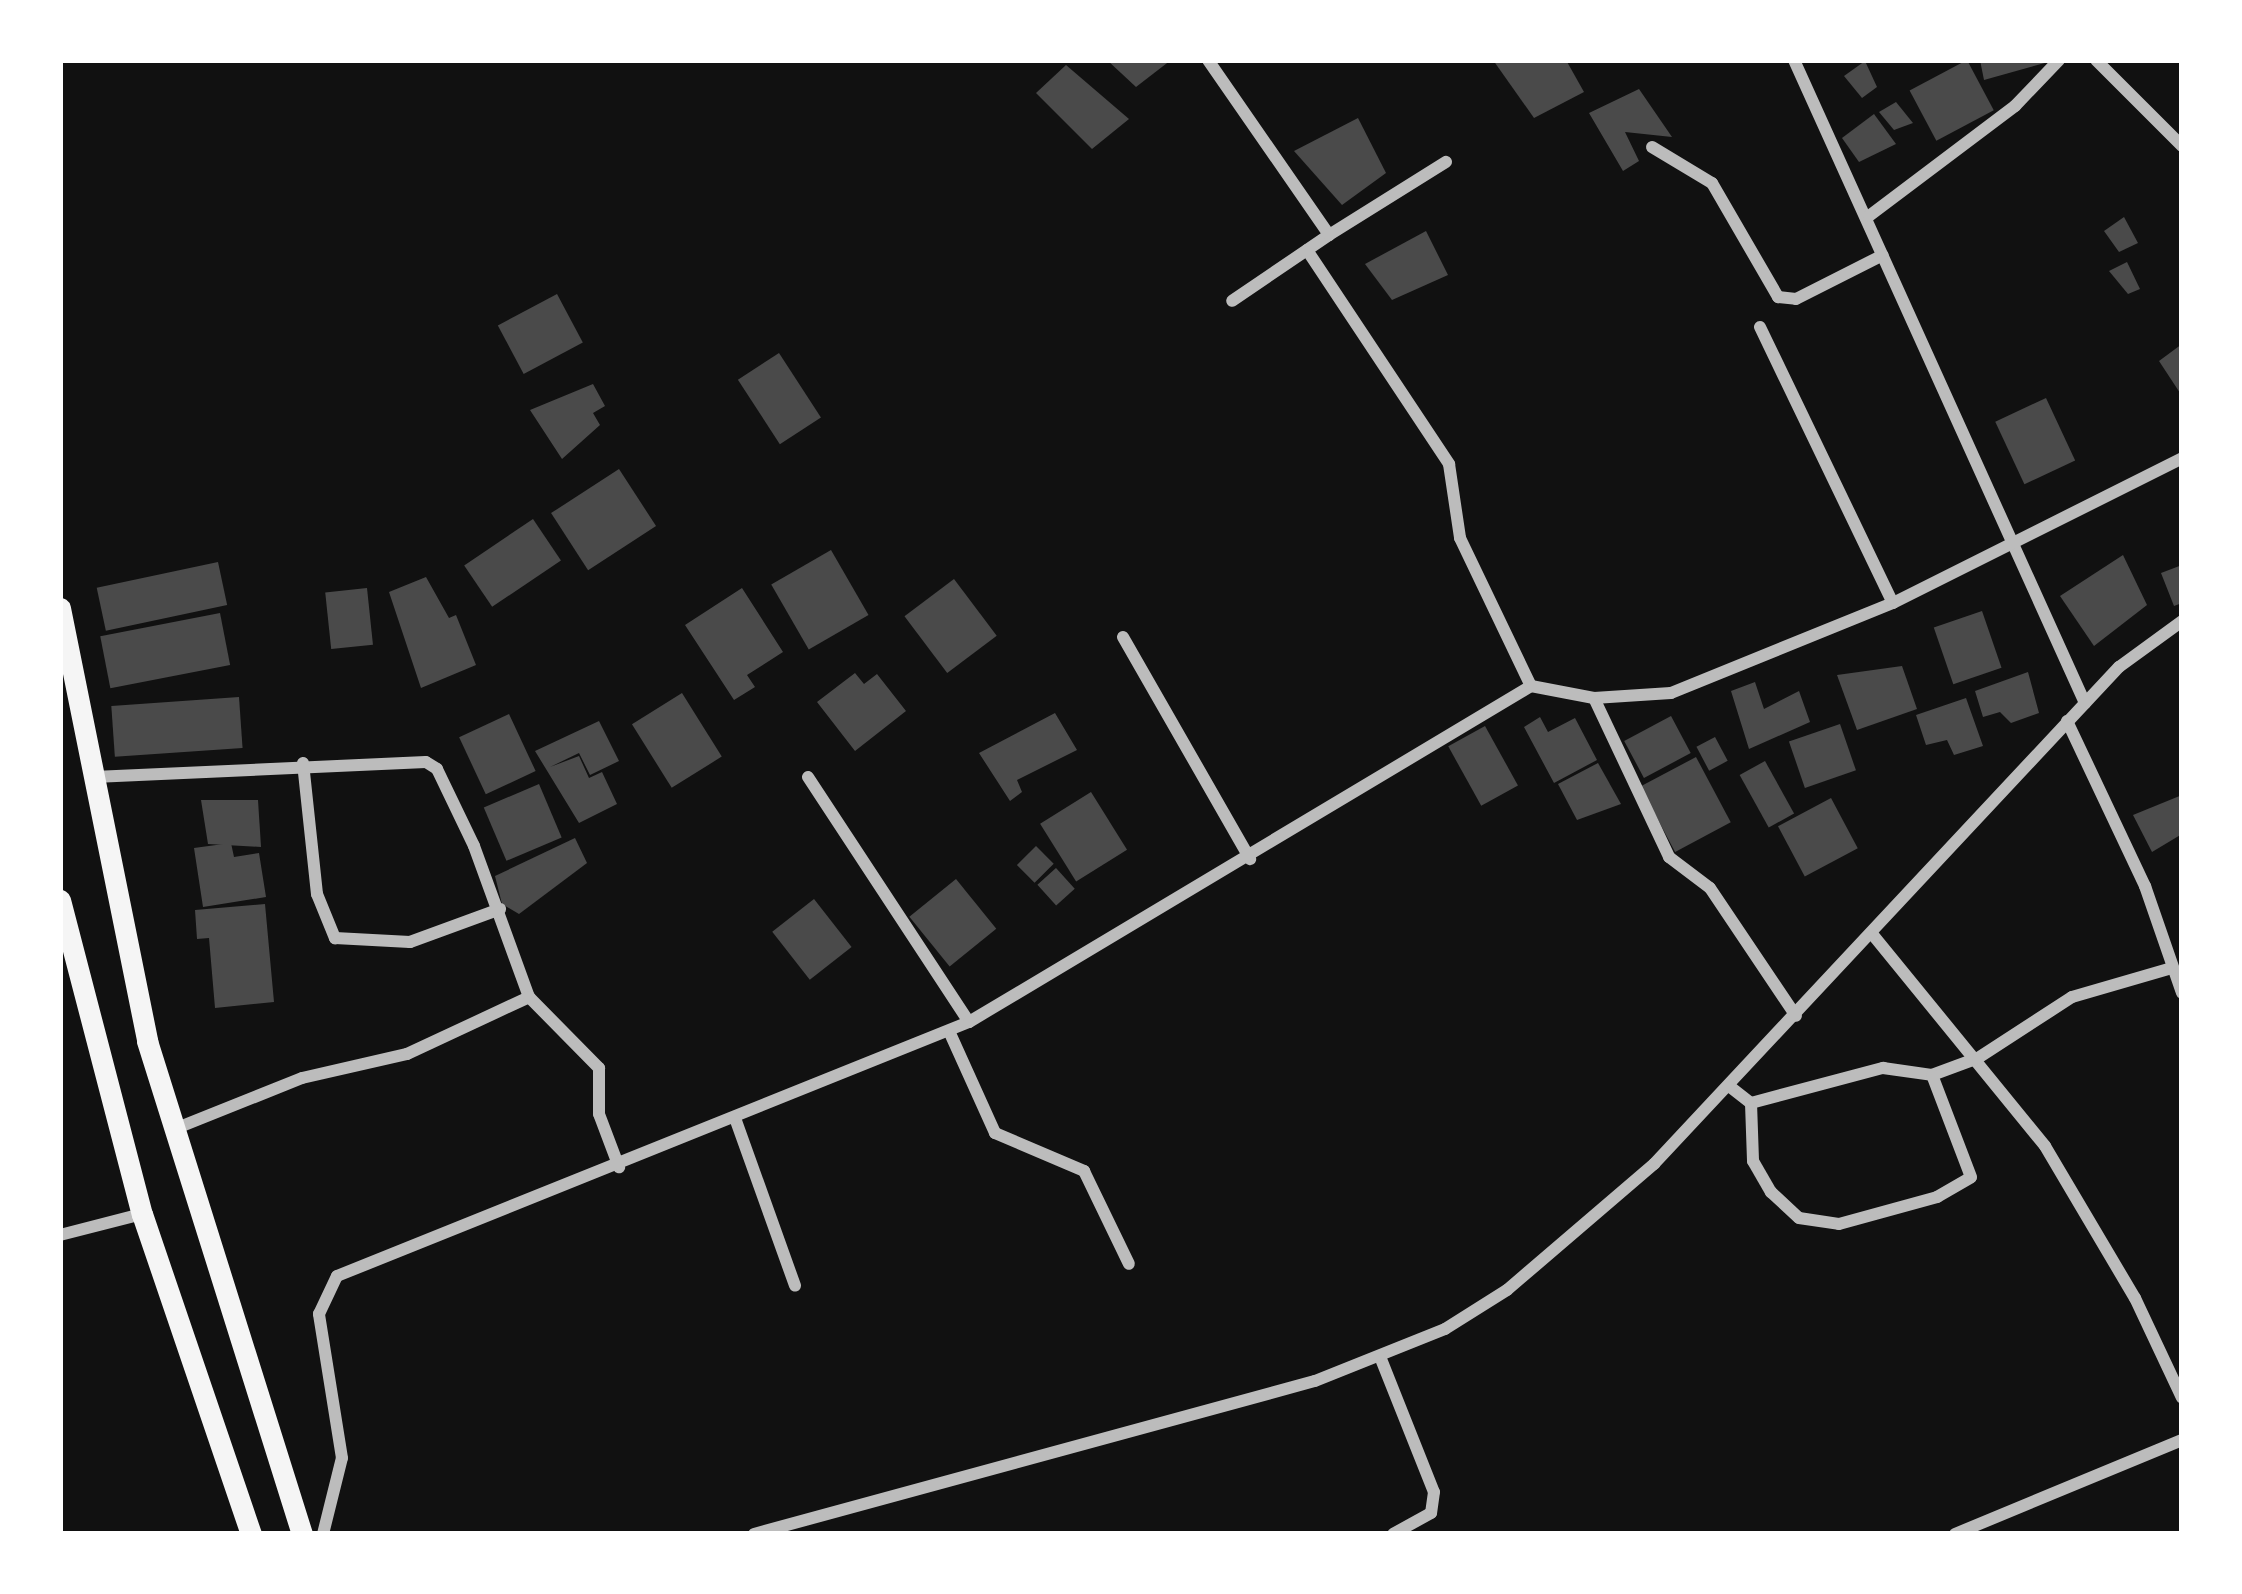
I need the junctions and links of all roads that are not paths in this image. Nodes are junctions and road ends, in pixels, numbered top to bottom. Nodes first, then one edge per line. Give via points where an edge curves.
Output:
1 (1208, 60) edge
2 (1794, 60) edge
3 (2059, 60) edge
4 (2096, 60) edge
5 (2182, 146) edge
6 (1652, 147) dead end
7 (1446, 162) dead end
8 (1869, 216) junction
9 (1329, 235) junction
10 (1307, 250) junction
11 (1883, 255) junction
12 (1232, 302) dead end
13 (1760, 327) dead end
14 (2182, 458) edge
15 (2011, 548) junction
16 (1893, 603) junction
17 (60, 608) edge
18 (2182, 621) edge
19 (1123, 637) dead end
20 (1532, 686) junction
21 (1594, 698) junction
22 (2085, 703) junction
23 (2067, 721) junction
24 (303, 763) junction
25 (94, 777) junction
26 (808, 777) dead end
27 (1250, 859) junction
28 (60, 901) edge
29 (500, 909) junction
30 (1873, 935) junction
31 (2172, 968) junction
32 (2182, 993) edge
33 (529, 997) junction
34 (1796, 1016) junction
35 (969, 1022) junction
36 (949, 1031) junction
37 (1978, 1058) junction
38 (1932, 1075) junction
39 (1729, 1086) junction
40 (1751, 1103) junction
41 (735, 1118) junction
42 (171, 1130) junction
43 (619, 1167) junction
44 (142, 1214) junction
45 (60, 1234) edge
46 (1129, 1264) dead end
47 (795, 1286) dead end
48 (1382, 1359) junction
49 (2182, 1398) edge
50 (2182, 1440) edge
51 (250, 1534) edge
52 (302, 1534) edge
53 (323, 1534) edge
54 (754, 1534) edge
55 (1393, 1534) edge
56 (1955, 1534) edge

1 - 9 street
2 - 8 street
3 - 8 street via 2015,106
4 - 5 street
6 - 11 street via 1712,183 1778,296 1796,299
7 - 9 street
8 - 11 street
9 - 10 street
10 - 12 street
10 - 20 street via 1449,464 1460,538
11 - 15 street
13 - 16 street
14 - 15 street
15 - 16 street
15 - 22 street
16 - 21 street via 1671,693
17 - 25 main road
18 - 22 street
19 - 27 street
20 - 21 street
20 - 27 street
21 - 34 street via 1669,856 1710,888
22 - 23 street
23 - 30 street
23 - 31 street via 2145,886
24 - 25 street
24 - 29 street via 426,762 437,769
24 - 29 street via 317,894 335,938 410,942
25 - 42 main road
26 - 35 street
27 - 35 street
28 - 44 main road
29 - 33 street
30 - 34 street
30 - 37 street
31 - 32 street
31 - 37 street via 2072,997
33 - 42 street via 407,1054 302,1078
33 - 43 street via 599,1068 599,1114
34 - 39 street
35 - 36 street
36 - 41 street
36 - 46 street via 995,1133 1084,1171
37 - 38 street
37 - 49 street via 2056,1165
38 - 40 street via 1883,1068
38 - 40 street via 1971,1177 1937,1197 1839,1224 1799,1218 1771,1192 1753,1161
39 - 40 street
39 - 48 street via 1654,1164 1507,1290
41 - 43 street
41 - 47 street
42 - 52 main road
43 - 53 street via 356,1267 328,1286 320,1334 342,1458
44 - 45 street
44 - 51 main road
48 - 54 street
48 - 55 street via 1434,1492 1431,1514
50 - 56 street

